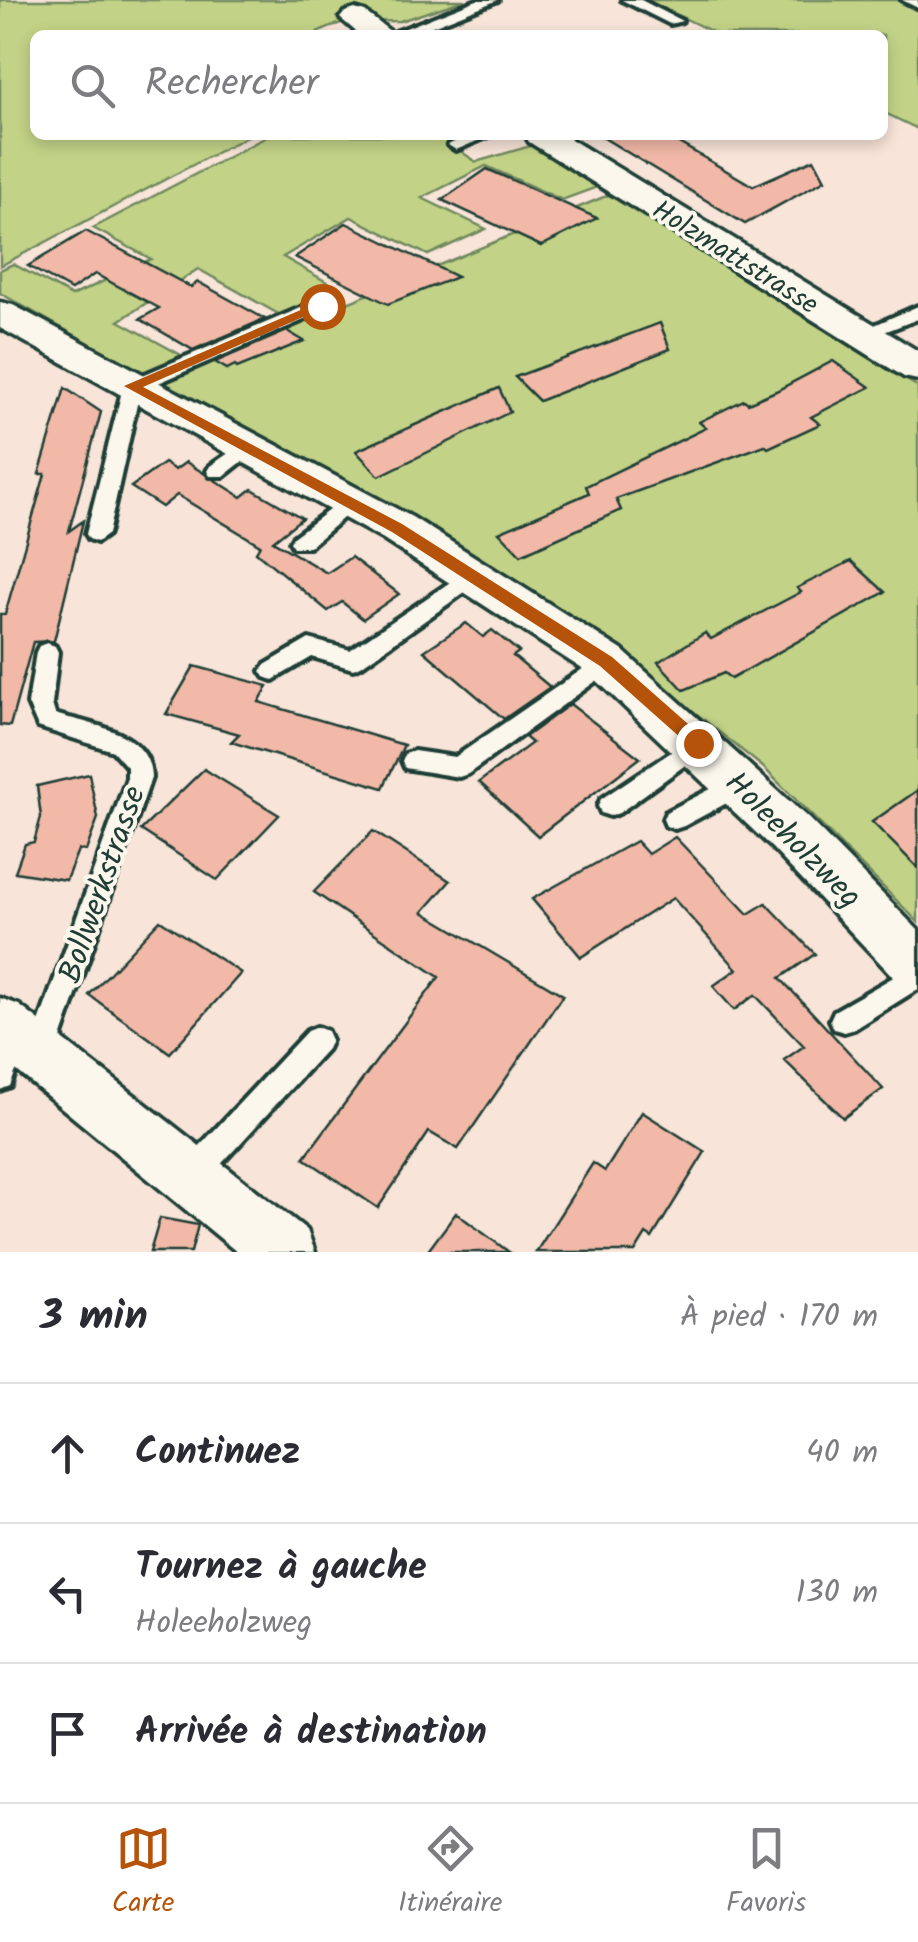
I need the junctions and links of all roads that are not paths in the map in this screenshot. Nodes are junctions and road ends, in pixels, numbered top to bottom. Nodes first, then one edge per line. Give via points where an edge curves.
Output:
1 (491, 0) edge
2 (628, 0) edge
3 (909, 0) edge
4 (918, 4) edge
5 (675, 21) dead end
6 (410, 30) edge
7 (471, 140) edge
8 (559, 140) edge
9 (456, 146) dead end
10 (322, 306) dead end
11 (918, 312) edge
12 (0, 314) edge
13 (863, 334) junction
14 (918, 368) edge
15 (132, 386) junction
16 (350, 502) junction
17 (97, 534) dead end
18 (301, 542) dead end
19 (472, 576) junction
20 (47, 652) dead end
21 (606, 662) junction
22 (274, 671) dead end
23 (698, 743) junction
24 (414, 761) dead end
25 (740, 784) junction
26 (610, 806) dead end
27 (675, 819) dead end
28 (918, 966) edge
29 (918, 975) edge
30 (844, 1020) dead end
31 (317, 1040) dead end
32 (14, 1048) edge
33 (191, 1176) junction
34 (285, 1252) edge

1 - 6 lane
2 - 5 lane
3 - 4 lane
7 - 9 lane
8 - 13 street, Holzmattstrasse
10 - 15 lane
11 - 13 lane
12 - 15 street, Holeeholzweg
13 - 14 street, Holzmattstrasse
15 - 16 street, Holeeholzweg via 231,460
15 - 17 lane
16 - 18 lane
16 - 19 street, Holeeholzweg
19 - 21 street, Holeeholzweg
19 - 22 lane via 353,660 310,648
20 - 32 lane, Bollwerkstrasse via 40,704 46,720 121,744 140,764 139,778
21 - 23 street, Holeeholzweg
21 - 24 lane via 459,766
23 - 25 street, Holeeholzweg
23 - 26 lane
25 - 27 lane
25 - 28 street, Holeeholzweg
29 - 30 lane
31 - 33 lane
32 - 33 street, Bollwerkstrasse
33 - 34 street, Bollwerkstrasse

